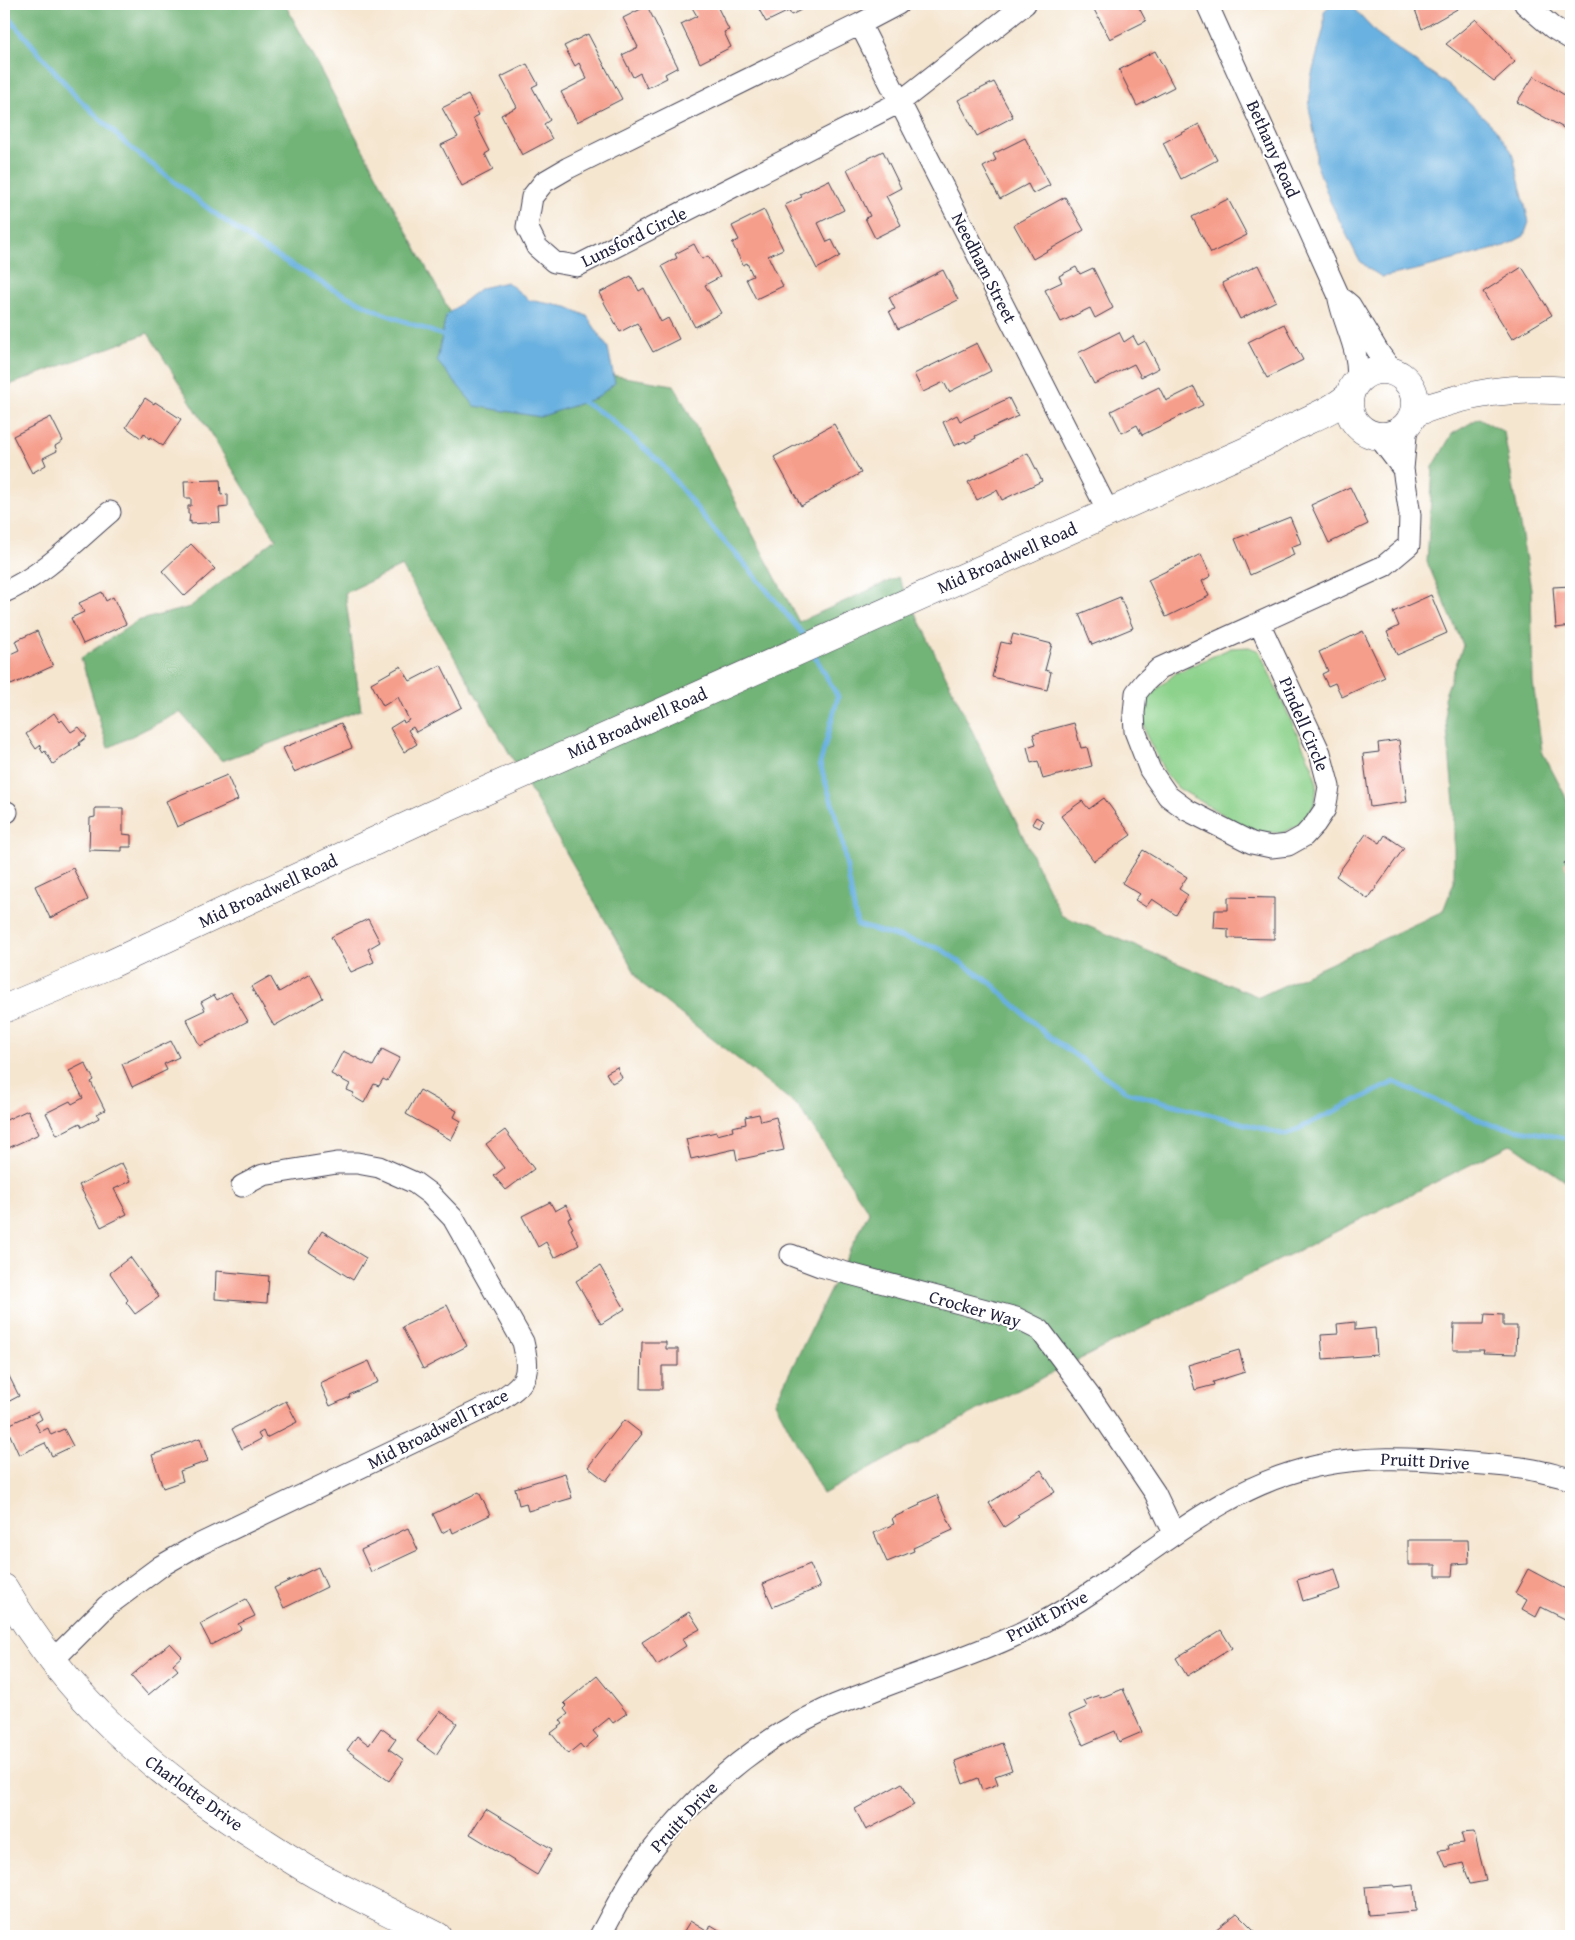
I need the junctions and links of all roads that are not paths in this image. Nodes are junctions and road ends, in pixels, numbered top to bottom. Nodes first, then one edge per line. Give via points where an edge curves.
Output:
1 (898, 4) edge
2 (1025, 4) edge
3 (1207, 4) edge
4 (1525, 4) edge
5 (860, 24) junction
6 (1571, 39) edge
7 (900, 102) junction
8 (1338, 294) junction
9 (1401, 378) junction
10 (1353, 388) junction
11 (1571, 390) edge
12 (1488, 391) junction
13 (1410, 419) junction
14 (1370, 433) junction
15 (1271, 440) junction
16 (1403, 469) junction
17 (110, 512) dead end
18 (1109, 513) junction
19 (4, 592) edge
20 (1259, 623) junction
21 (4, 1010) edge
22 (242, 1186) dead end
23 (791, 1255) dead end
24 (1571, 1479) edge
25 (1174, 1533) junction
26 (4, 1588) edge
27 (52, 1661) junction
28 (437, 1936) edge
29 (600, 1936) edge

1 - 5 street, Lunsford Circle
2 - 7 street, Lunsford Circle
3 - 8 street, Bethany Road
4 - 6 street
5 - 7 street, Needham Street
5 - 7 street, Lunsford Circle via 544,182 532,197 527,227 537,247 554,262 576,266
7 - 18 street, Needham Street
8 - 9 street, Bethany Road via 1350,305 1379,354
8 - 10 street, Bethany Road via 1344,323 1356,352 1358,369
9 - 10 street via 1375,370 1365,374
9 - 12 street
9 - 13 street via 1412,389 1415,399
10 - 14 street via 1350,412 1354,422
10 - 15 street, Mid Broadwell Road via 1340,404
11 - 12 street
12 - 13 street via 1447,401
13 - 14 street via 1394,434
13 - 16 street, Pindell Circle
14 - 15 street, Mid Broadwell Road via 1351,427 1335,427
14 - 16 street, Pindell Circle
15 - 18 street, Mid Broadwell Road
16 - 20 street, Pindell Circle via 1410,515 1409,545 1384,566
17 - 19 street via 52,561 15,588
18 - 21 street, Mid Broadwell Road via 429,816 111,964
20 - 20 street, Pindell Circle via 1160,668 1136,694 1134,713 1135,731 1150,770 1168,796 1187,810 1252,843 1271,847 1288,845 1304,836 1325,809 1329,788 1320,752
22 - 27 street, Mid Broadwell Trace via 263,1175 357,1162 379,1167 414,1183 453,1218 464,1236 523,1342 526,1376 514,1391 497,1402 161,1566 107,1606
23 - 25 street, Crocker Way via 820,1266 1016,1318 1040,1330 1150,1486
24 - 25 street, Pruitt Drive via 1523,1468 1412,1458 1363,1459 1315,1466 1263,1482 1220,1503
25 - 29 street, Pruitt Drive via 1096,1589 1042,1622 985,1648 825,1709 783,1731 738,1762 690,1804 645,1859
26 - 27 street, Charlotte Drive
27 - 28 street, Charlotte Drive via 133,1748 219,1814 315,1874

